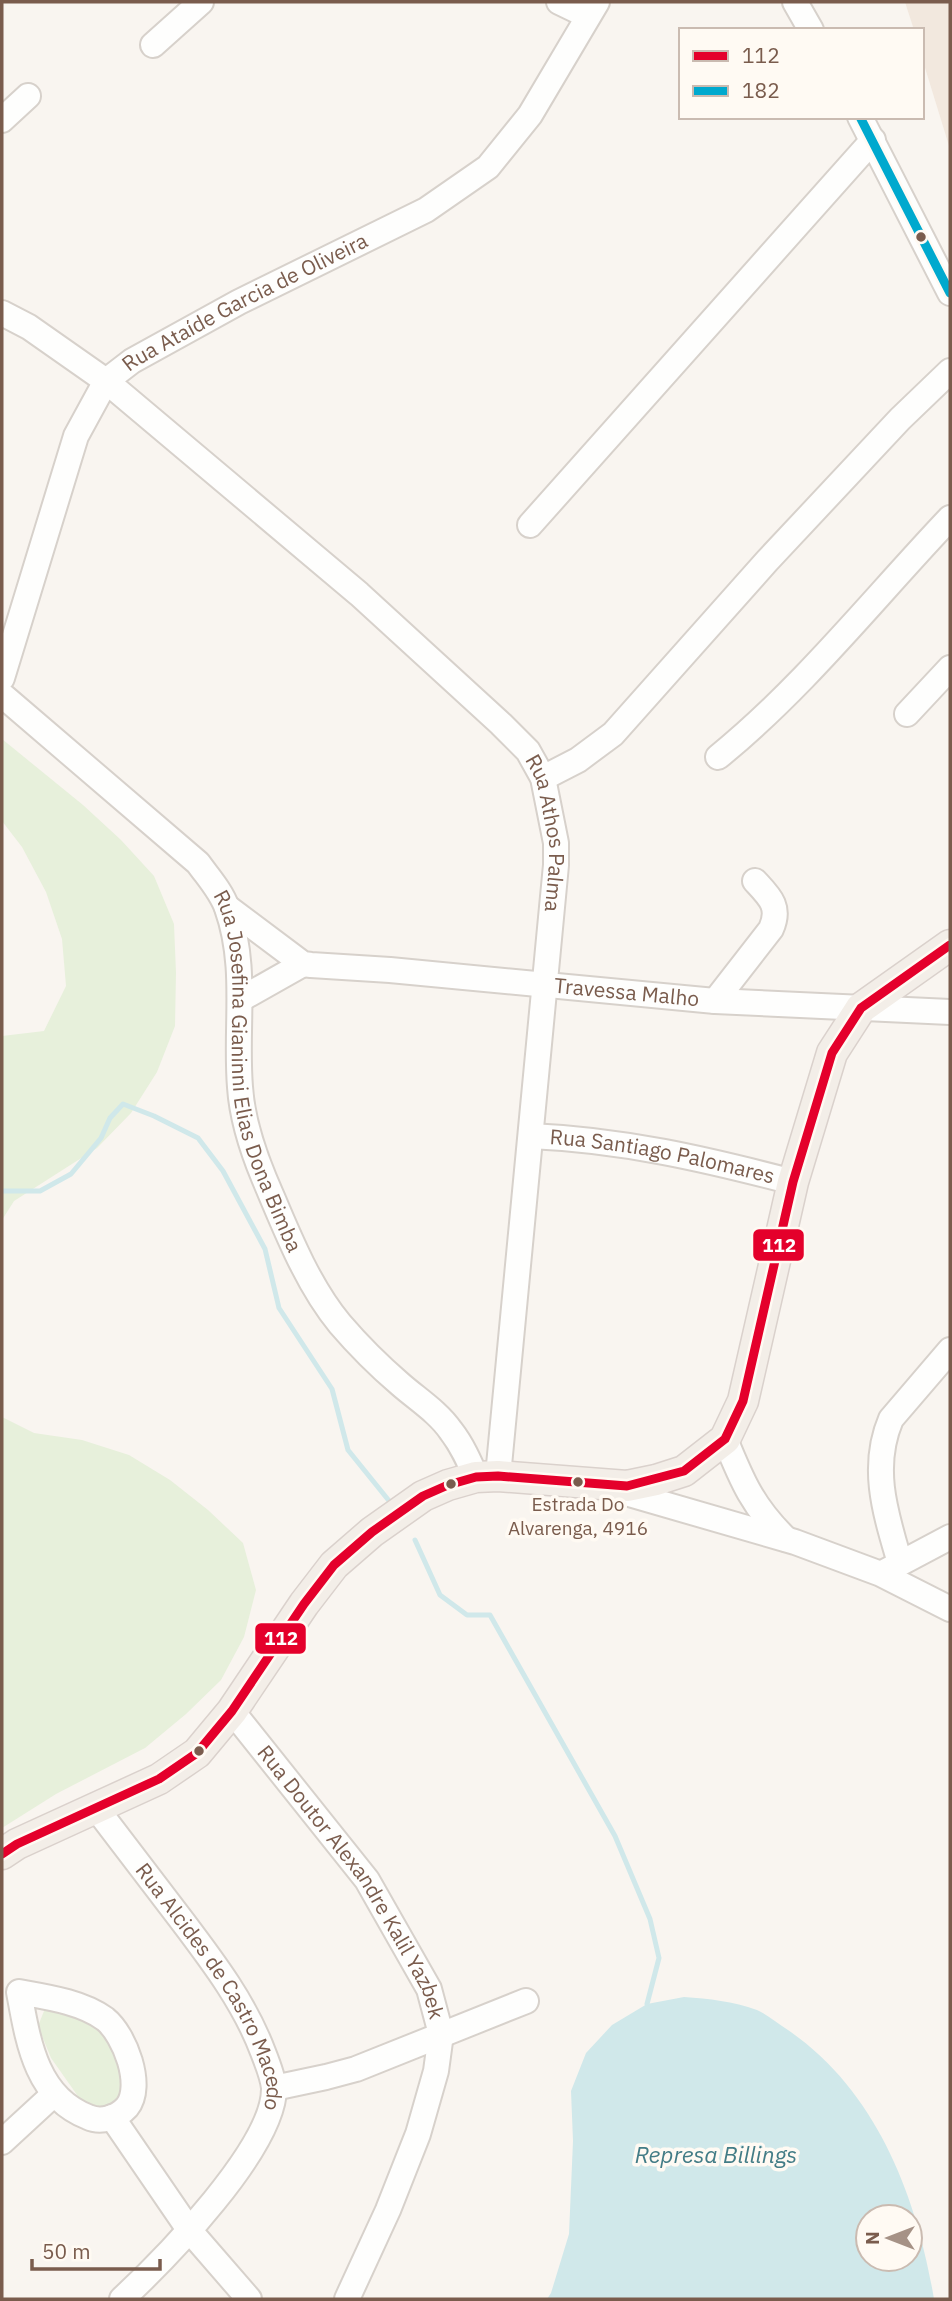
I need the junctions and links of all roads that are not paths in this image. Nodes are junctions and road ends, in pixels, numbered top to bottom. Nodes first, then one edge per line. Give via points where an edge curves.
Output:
1 (201, 2) edge
2 (559, 2) edge
3 (795, 2) edge
4 (592, 9) edge
5 (810, 28) edge
6 (153, 45) dead end
7 (28, 96) dead end
8 (861, 119) edge
9 (2, 120) edge
10 (873, 140) junction
11 (950, 293) edge
12 (2, 313) edge
13 (950, 371) edge
14 (106, 382) junction
15 (950, 518) edge
16 (530, 525) dead end
17 (950, 668) edge
18 (2, 678) edge
19 (2, 695) edge
20 (907, 714) dead end
21 (718, 757) dead end
22 (544, 778) junction
23 (755, 881) dead end
24 (227, 906) junction
25 (950, 945) edge
26 (303, 964) junction
27 (546, 986) junction
28 (241, 999) junction
29 (715, 1001) junction
30 (861, 1008) junction
31 (950, 1012) edge
32 (531, 1136) junction
33 (793, 1182) junction
34 (950, 1349) edge
35 (725, 1439) junction
36 (487, 1477) junction
37 (599, 1485) junction
38 (950, 1536) edge
39 (787, 1540) junction
40 (890, 1568) junction
41 (950, 1609) edge
42 (232, 1711) junction
43 (96, 1808) junction
44 (2, 1854) edge
45 (10, 1989) edge
46 (526, 2001) dead end
47 (441, 2034) junction
48 (274, 2088) junction
49 (53, 2095) junction
50 (112, 2118) junction
51 (2, 2142) edge
52 (190, 2231) junction
53 (121, 2299) edge
54 (249, 2299) edge
55 (347, 2299) edge

1 - 6 street
2 - 4 street
3 - 5 street
4 - 14 street, Rua Ataíde Garcia de Oliveira via 530,115 478,174 426,209 132,361
7 - 9 street
8 - 10 street
10 - 11 street
10 - 16 street
12 - 14 street, Rua Athos Palma
13 - 22 street via 776,552 613,734
14 - 18 street, Rua Ataíde Garcia de Oliveira via 76,436
14 - 22 street, Rua Athos Palma via 359,594 501,724 528,751
15 - 21 street via 816,664
17 - 20 street
19 - 24 street, Rua Josefina Gianinni Elias Dona Bimba via 198,863
22 - 27 street, Rua Athos Palma via 556,843
23 - 29 street via 775,906 775,920
24 - 26 street
24 - 28 street, Rua Josefina Gianinni Elias Dona Bimba
25 - 30 main road
26 - 27 street, Travessa Malho
26 - 28 street
27 - 29 street, Travessa Malho
27 - 32 street, Rua Athos Palma
28 - 36 street, Rua Josefina Gianinni Elias Dona Bimba via 240,1089 248,1134 310,1278 340,1324 450,1428
29 - 30 street, Travessa Malho
30 - 31 street, Travessa Malho
30 - 33 main road via 832,1054
32 - 33 street, Rua Santiago Palomares via 624,1143
32 - 36 street, Rua Athos Palma
33 - 35 main road via 743,1401
34 - 40 street via 891,1419 885,1433 880,1473
35 - 37 main road via 684,1471 627,1486
35 - 39 street via 756,1506
36 - 37 main road
36 - 42 main road via 423,1496 334,1565
37 - 39 street
38 - 40 street
39 - 40 street
40 - 41 street
42 - 43 main road via 197,1753 159,1779
42 - 47 street, Rua Doutor Alexandre Kalil Yazbek via 367,1880 429,1989
43 - 44 main road
43 - 48 street, Rua Alcides de Castro Macedo via 238,1999 259,2041
45 - 49 street via 34,2059
45 - 50 street via 86,2010 116,2029 132,2066 132,2086 128,2106
46 - 47 street
47 - 48 street via 356,2068
47 - 55 street, Rua Doutor Alexandre Kalil Yazbek via 418,2134
48 - 52 street, Rua Alcides de Castro Macedo via 259,2136
49 - 50 street via 75,2113 93,2120
49 - 51 street
50 - 52 street
52 - 53 street, Rua Alcides de Castro Macedo
52 - 54 street

